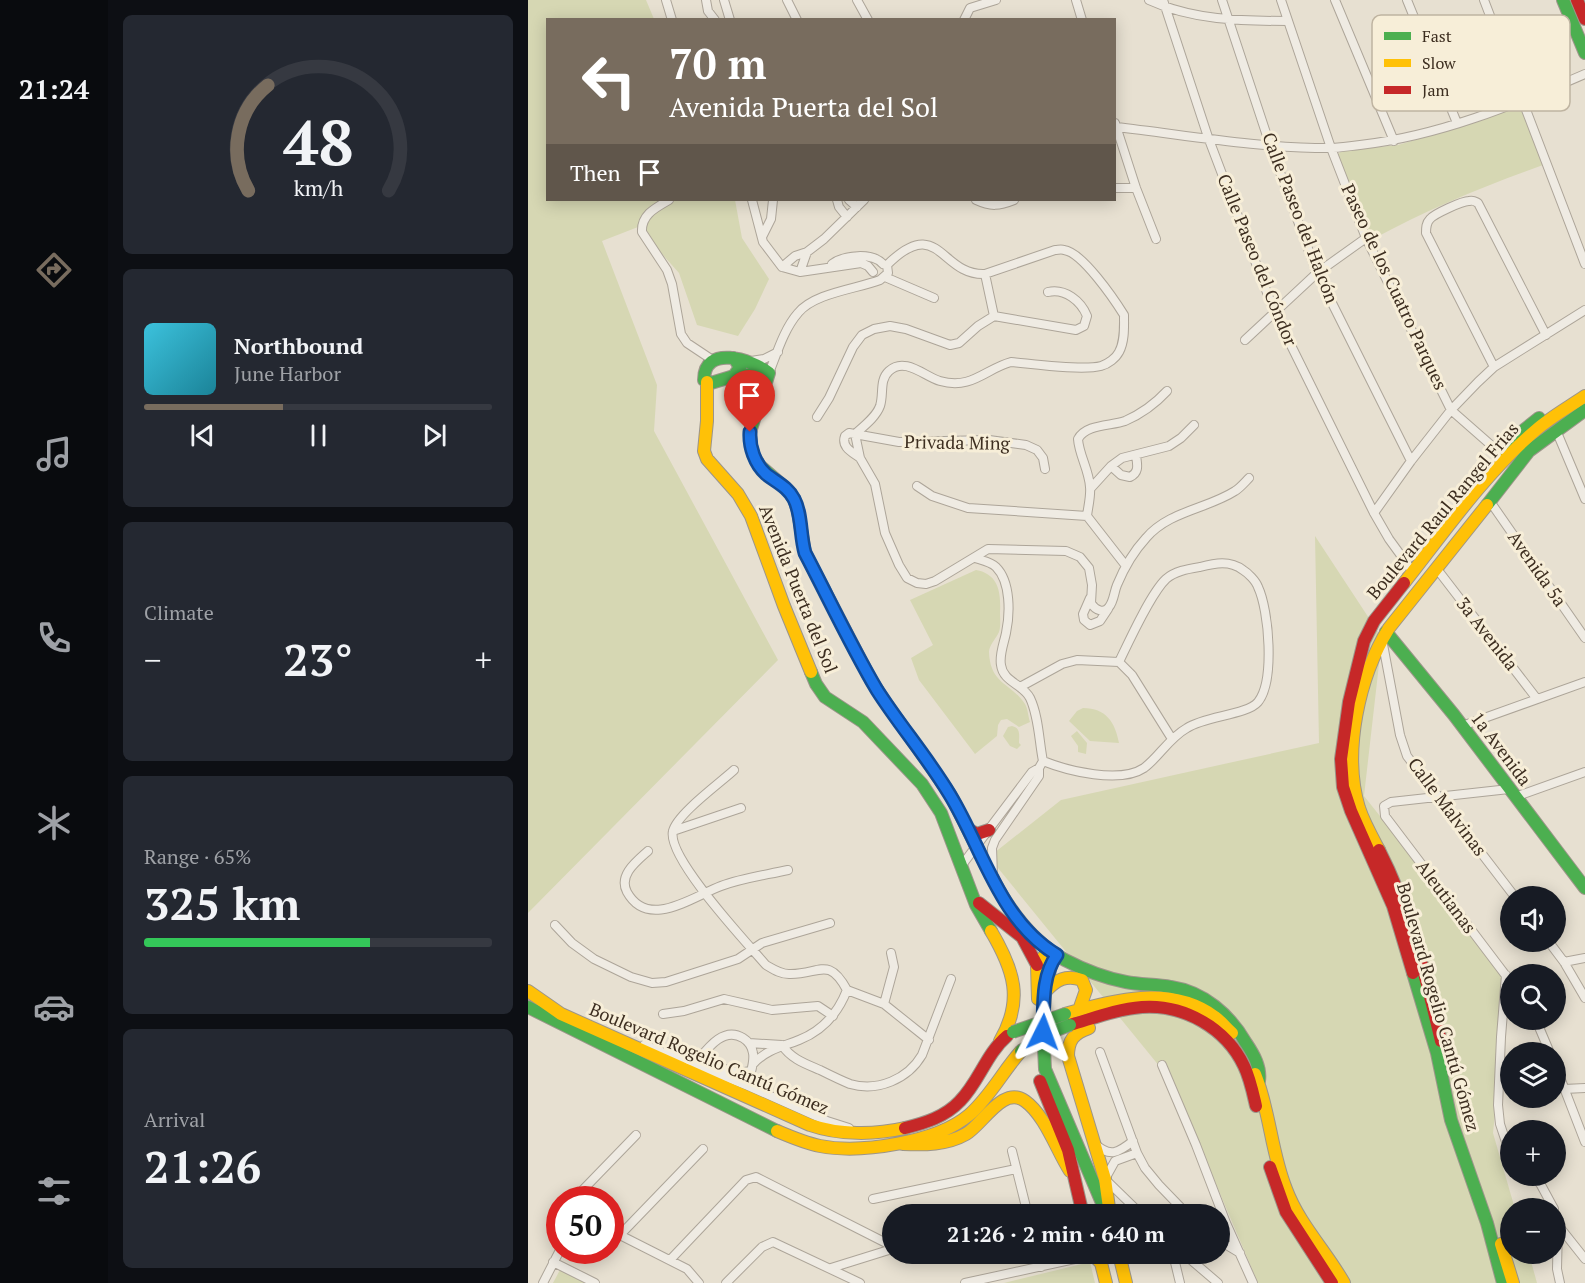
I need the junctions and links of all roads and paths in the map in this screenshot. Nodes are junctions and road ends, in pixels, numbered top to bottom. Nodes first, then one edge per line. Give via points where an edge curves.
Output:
1 (706, 0) edge
2 (724, 0) edge
3 (787, 0) edge
4 (857, 0) edge
5 (996, 0) edge
6 (1076, 0) edge
7 (1149, 0) edge
8 (1222, 0) edge
9 (1281, 0) edge
10 (1335, 0) edge
11 (1407, 0) edge
12 (1484, 0) edge
13 (1563, 0) edge
14 (1577, 0) edge
15 (667, 2) edge
16 (1164, 4) edge
17 (1413, 15) edge
18 (1490, 15) edge
19 (1569, 15) edge
20 (1570, 17) edge
21 (666, 18) edge
22 (671, 18) edge
23 (714, 18) edge
24 (729, 18) edge
25 (795, 18) edge
26 (867, 18) edge
27 (965, 18) edge
28 (1081, 18) edge
29 (1585, 19) edge
30 (1228, 20) junction
31 (1288, 21) junction
32 (1585, 53) edge
33 (1585, 74) edge
34 (1570, 81) edge
35 (1372, 88) edge
36 (1381, 111) edge
37 (1452, 111) edge
38 (1494, 111) edge
39 (1528, 111) edge
40 (1457, 123) junction
41 (1116, 125) edge
42 (1116, 128) edge
43 (1208, 137) junction
44 (1394, 141) junction
45 (1270, 145) junction
46 (1331, 148) junction
47 (1116, 188) edge
48 (1136, 188) junction
49 (668, 201) edge
50 (752, 201) edge
51 (773, 201) edge
52 (837, 201) edge
53 (850, 201) edge
54 (863, 201) edge
55 (978, 201) edge
56 (1011, 201) edge
57 (857, 207) junction
58 (772, 210) junction
59 (847, 217) junction
60 (757, 220) junction
61 (762, 237) junction
62 (1366, 238) junction
63 (1156, 239) dead end
64 (807, 252) junction
65 (885, 264) junction
66 (1585, 264) edge
67 (782, 267) junction
68 (830, 267) junction
69 (800, 272) junction
70 (873, 272) junction
71 (1317, 273) junction
72 (985, 274) junction
73 (885, 277) junction
74 (866, 284) junction
75 (1048, 292) dead end
76 (934, 298) dead end
77 (1585, 310) edge
78 (1274, 311) junction
79 (994, 316) junction
80 (1546, 335) junction
81 (1245, 339) dead end
82 (778, 352) junction
83 (734, 358) junction
84 (714, 361) junction
85 (751, 361) junction
86 (1494, 368) junction
87 (737, 374) junction
88 (767, 378) junction
89 (707, 382) junction
90 (1585, 387) edge
91 (1167, 391) dead end
92 (1585, 396) edge
93 (1451, 410) junction
94 (1585, 411) edge
95 (817, 417) dead end
96 (1194, 425) dead end
97 (1556, 430) junction
98 (855, 434) junction
99 (1500, 453) junction
100 (1136, 455) junction
101 (860, 458) junction
102 (1412, 461) junction
103 (1111, 466) junction
104 (1045, 470) dead end
105 (1249, 478) dead end
106 (917, 486) dead end
107 (1091, 488) junction
108 (1475, 496) junction
109 (1585, 499) edge
110 (1490, 500) junction
111 (1374, 513) junction
112 (1087, 516) junction
113 (1005, 550) junction
114 (975, 558) junction
115 (994, 566) junction
116 (1126, 566) junction
117 (1437, 568) junction
118 (1413, 572) junction
119 (1090, 598) junction
120 (1108, 609) junction
121 (1384, 636) junction
122 (1585, 638) edge
123 (1119, 662) junction
124 (1362, 672) junction
125 (1585, 682) edge
126 (1020, 687) junction
127 (1537, 699) junction
128 (1462, 726) junction
129 (1172, 739) junction
130 (1041, 765) junction
131 (734, 770) dead end
132 (1585, 772) edge
133 (936, 774) junction
134 (922, 784) junction
135 (1512, 793) junction
136 (1437, 796) junction
137 (741, 808) dead end
138 (968, 829) junction
139 (989, 830) junction
140 (673, 831) junction
141 (976, 846) junction
142 (648, 851) dead end
143 (962, 865) junction
144 (788, 870) dead end
145 (994, 882) junction
146 (1507, 886) edge
147 (1585, 888) edge
148 (704, 894) junction
149 (974, 898) junction
150 (1008, 905) junction
151 (989, 911) junction
152 (830, 923) dead end
153 (555, 925) dead end
154 (752, 949) junction
155 (1556, 952) edge
156 (891, 953) dead end
157 (1053, 953) junction
158 (1585, 958) edge
159 (1564, 962) junction
160 (1037, 965) junction
161 (1500, 968) edge
162 (951, 979) dead end
163 (528, 982) edge
164 (847, 990) junction
165 (528, 991) edge
166 (1045, 992) junction
167 (1585, 998) edge
168 (884, 1004) junction
169 (1143, 1006) junction
170 (528, 1007) edge
171 (1079, 1010) junction
172 (663, 1014) dead end
173 (528, 1016) edge
174 (833, 1016) junction
175 (566, 1020) junction
176 (1067, 1020) junction
177 (1502, 1030) edge
178 (929, 1040) junction
179 (1000, 1041) junction
180 (749, 1044) junction
181 (782, 1045) junction
182 (705, 1052) junction
183 (1100, 1052) dead end
184 (1162, 1065) dead end
185 (693, 1066) junction
186 (751, 1067) junction
187 (1258, 1081) junction
188 (748, 1086) junction
189 (1585, 1088) edge
190 (1566, 1089) edge
191 (1566, 1094) edge
192 (1500, 1124) edge
193 (864, 1132) junction
194 (636, 1135) dead end
195 (1133, 1141) junction
196 (1585, 1142) edge
197 (893, 1143) junction
198 (1094, 1143) junction
199 (703, 1149) dead end
200 (1012, 1151) dead end
201 (1137, 1153) junction
202 (1114, 1157) junction
203 (1016, 1169) junction
204 (1073, 1175) junction
205 (1105, 1179) junction
206 (587, 1186) edge
207 (873, 1199) dead end
208 (1025, 1204) edge
209 (1080, 1204) edge
210 (1103, 1204) edge
211 (1109, 1204) edge
212 (1131, 1204) edge
213 (1178, 1204) edge
214 (1215, 1204) edge
215 (624, 1231) edge
216 (1566, 1235) edge
217 (624, 1237) edge
218 (1230, 1238) edge
219 (882, 1242) edge
220 (1230, 1248) edge
221 (882, 1250) edge
222 (1240, 1254) junction
223 (1585, 1259) edge
224 (670, 1260) junction
225 (552, 1264) edge
226 (557, 1264) edge
227 (1040, 1264) edge
228 (1054, 1264) edge
229 (1094, 1264) edge
230 (1102, 1264) edge
231 (1116, 1264) edge
232 (1121, 1264) edge
233 (1175, 1264) edge
234 (1196, 1264) edge
235 (1557, 1264) edge
236 (1041, 1267) junction
237 (831, 1268) junction
238 (543, 1283) edge
239 (595, 1283) edge
240 (699, 1283) edge
241 (726, 1283) edge
242 (860, 1283) edge
243 (965, 1283) edge
244 (1099, 1283) edge
245 (1106, 1283) edge
246 (1118, 1283) edge
247 (1126, 1283) edge
248 (1180, 1283) edge
249 (1218, 1283) edge
250 (1253, 1283) edge
251 (1332, 1283) edge
252 (1344, 1283) edge
253 (1503, 1283) edge
254 (1513, 1283) edge
255 (1560, 1283) edge

1 - 23 street
2 - 24 street
3 - 25 street
4 - 26 street
5 - 27 street via 970,8
6 - 28 street
7 - 16 street
8 - 30 street, Calle Paseo del Halcón
9 - 31 street, Paseo de los Cuatro Parques
10 - 35 street
11 - 17 street
12 - 18 street
13 - 19 main road
14 - 29 main road
15 - 21 street
15 - 22 street
16 - 30 street
16 - 43 street, Calle Paseo del Cóndor
20 - 32 main road
30 - 31 street
30 - 45 street, Calle Paseo del Halcón
31 - 46 street, Paseo de los Cuatro Parques
33 - 34 street
36 - 44 street
37 - 40 street
38 - 40 street
39 - 66 street
40 - 44 street
41 - 43 street
42 - 48 street
43 - 45 street
43 - 78 street, Calle Paseo del Cóndor
44 - 46 street
45 - 46 street
45 - 71 street, Calle Paseo del Halcón
46 - 62 street, Paseo de los Cuatro Parques
47 - 48 street
48 - 63 street
49 - 84 street via 646,216 642,226 645,238 667,270 681,334 687,343
50 - 60 street
51 - 58 street
52 - 59 street
53 - 57 street
54 - 57 street
55 - 56 street via 996,206
57 - 59 street
58 - 60 street
58 - 61 street
59 - 64 street
60 - 61 street
61 - 67 street
62 - 71 street
62 - 93 street, Paseo de los Cuatro Parques
64 - 67 street
64 - 69 street
65 - 68 street via 866,256 835,261
65 - 70 street
65 - 72 street via 914,245 927,245 968,273
65 - 73 street
67 - 69 street
68 - 69 street
68 - 70 street via 861,263
70 - 74 street
71 - 78 street
71 - 102 street, Calle Paseo del Halcón
72 - 79 street
72 - 98 street via 1055,250 1071,252 1095,275 1124,315 1119,354 1101,366 1011,363 959,383 899,366 887,373 879,408
73 - 74 street, Avenida Puerta del Sol
73 - 76 street
74 - 82 street, Avenida Puerta del Sol via 803,308
75 - 79 street via 1060,291 1075,299 1087,316 1084,326 1076,330
77 - 80 street
78 - 81 street
78 - 111 street, Calle Paseo del Cóndor
79 - 95 street via 959,343 950,345 890,326 862,335
80 - 86 street
80 - 86 street via 1478,203 1466,201 1429,219 1426,233
82 - 85 street
82 - 88 street, Avenida Puerta del Sol
83 - 84 main road
83 - 85 main road
83 - 87 main road via 740,367
84 - 89 main road, Avenida Puerta del Sol via 704,372
85 - 88 main road
86 - 93 street
87 - 88 main road
87 - 89 main road
88 - 133 main road, Avenida Puerta del Sol via 750,432 755,457 794,499 805,553 876,688
89 - 134 main road, Avenida Puerta del Sol via 704,451 751,516 816,684 825,697 875,733
90 - 99 main road via 1526,427
91 - 107 street via 1153,405 1126,421 1080,435 1079,447
92 - 108 main road, Boulevard Raul Rangel Frias via 1525,438
93 - 99 street, Paseo de los Cuatro Parques
93 - 102 street
94 - 97 main road
96 - 100 street via 1169,446
97 - 109 street
97 - 110 main road via 1529,451
98 - 101 street
98 - 101 street via 845,436 844,443
98 - 104 street, Privada Ming via 899,442 989,440 1026,445 1037,450
99 - 108 main road
100 - 103 street
100 - 103 street via 1138,467 1131,477 1121,475
101 - 114 street via 874,484 885,532 907,578 926,584
102 - 111 street
103 - 107 street
105 - 116 street via 1237,490 1159,526 1146,537
106 - 112 street via 932,496 968,508
107 - 112 street
108 - 118 main road, Boulevard Raul Rangel Frias
110 - 117 main road
110 - 122 street, Avenida 5a
111 - 118 street, Calle Paseo del Cóndor
112 - 116 street
113 - 114 street via 988,549
113 - 115 street
113 - 119 street via 1054,549 1080,557 1089,568
114 - 115 street
115 - 126 street via 1006,587 1008,608 1000,664 1004,674
116 - 120 street
117 - 121 main road
117 - 127 street, 3a Avenida
118 - 124 main road, Boulevard Raul Rangel Frias via 1374,621 1364,641
119 - 120 street via 1097,610
119 - 120 street via 1083,614 1090,625 1096,625
121 - 124 main road
121 - 128 main road, 1a Avenida
121 - 136 street, Calle Malvinas via 1400,735 1407,756
123 - 126 street via 1077,660
123 - 129 street via 1132,675
123 - 129 street via 1168,577 1217,563 1232,564 1258,585 1270,661 1258,703 1187,727
124 - 253 main road, Boulevard Rogelio Cantú Gómez via 1349,702 1341,759 1343,787 1393,906 1437,1053 1451,1120
124 - 254 main road, Boulevard Rogelio Cantú Gómez via 1352,755 1354,791 1403,901 1459,1118
125 - 127 street
126 - 130 street via 1034,712
127 - 128 street
128 - 135 main road, 1a Avenida
129 - 130 street via 1146,767 1133,774 1096,774
130 - 139 street
130 - 145 street via 1039,776 994,840
131 - 140 street via 683,815
132 - 135 street
133 - 134 main road
133 - 138 main road, Avenida Puerta del Sol
134 - 143 main road, Avenida Puerta del Sol via 941,813
135 - 136 street
135 - 147 main road, 1a Avenida
136 - 146 street, Calle Malvinas
136 - 161 street, Aleutianas via 1386,803 1384,816
137 - 140 street
138 - 139 main road via 977,834
138 - 141 main road, Avenida Puerta del Sol
139 - 141 street
140 - 148 street via 674,844
141 - 143 street
141 - 145 main road, Avenida Puerta del Sol
142 - 148 street via 626,876 625,888 632,901 645,910 668,909
143 - 149 main road, Avenida Puerta del Sol
144 - 148 street
145 - 150 main road, Avenida Puerta del Sol
148 - 154 street
149 - 151 main road
149 - 179 main road, Avenida Puerta del Sol via 998,943 1014,986 1010,1024
150 - 151 main road
150 - 157 main road, Avenida Puerta del Sol
151 - 160 main road via 1022,937
152 - 154 street
153 - 154 street via 594,959 652,983 738,958
154 - 164 street via 777,971 832,971
155 - 159 street
156 - 168 street via 894,967
157 - 160 main road
157 - 166 main road
157 - 187 main road via 1109,978 1174,987 1214,1005 1242,1035 1258,1066
158 - 159 street
159 - 167 street
160 - 204 main road via 1037,1070 1068,1150
162 - 178 street
163 - 175 main road via 558,1007
164 - 168 street
164 - 174 street
165 - 175 main road, Boulevard Rogelio Cantú Gómez
166 - 171 main road via 1065,977 1082,980 1086,990
166 - 210 main road via 1045,1069
168 - 178 street
169 - 176 main road, Boulevard Rogelio Cantú Gómez
169 - 198 main road via 1078,1031 1069,1041 1068,1056
169 - 251 main road, Boulevard Rogelio Cantú Gómez via 1162,1006 1193,1016 1223,1036 1236,1054 1251,1085 1278,1193
170 - 175 main road, Boulevard Rogelio Cantú Gómez via 544,1016
171 - 176 main road, Boulevard Rogelio Cantú Gómez
171 - 187 main road, Boulevard Rogelio Cantú Gómez via 1146,996 1181,1000 1230,1030
172 - 174 street via 724,999 772,1010 818,1006
173 - 175 main road via 551,1024
174 - 181 street via 810,1035
175 - 185 street via 584,1020
175 - 193 main road, Boulevard Rogelio Cantú Gómez via 818,1128
175 - 197 main road, Boulevard Rogelio Cantú Gómez via 765,1126 795,1138 845,1148
176 - 179 main road, Boulevard Rogelio Cantú Gómez, bridge via 1013,1032
176 - 197 main road, Boulevard Rogelio Cantú Gómez, bridge via 1022,1051 965,1118 943,1130
177 - 192 street
178 - 181 street via 917,1063 897,1080 876,1085 850,1084 791,1056
179 - 193 main road, Boulevard Rogelio Cantú Gómez via 967,1092 948,1112 908,1127
180 - 181 street
180 - 182 street via 740,1036 728,1035
180 - 186 street via 753,1053
181 - 186 street via 765,1053
182 - 185 street
182 - 186 street via 715,1064 740,1073
183 - 195 street
184 - 214 street via 1196,1145
185 - 188 street
186 - 188 street
187 - 252 main road, Boulevard Rogelio Cantú Gómez via 1286,1190 1296,1212
188 - 193 street via 827,1121
189 - 190 street
191 - 196 street
194 - 206 street
195 - 201 street
195 - 202 street
197 - 204 main road via 917,1146 966,1134 981,1125 1000,1101 1017,1097 1034,1111
198 - 202 street
198 - 205 main road
199 - 215 street
200 - 203 street
201 - 202 street
201 - 213 street via 1152,1177
202 - 205 street
203 - 207 street
203 - 208 street
204 - 209 main road
205 - 211 main road
205 - 212 street
216 - 223 street
217 - 224 street
218 - 222 street
219 - 224 street via 756,1177 747,1180
220 - 222 street
221 - 237 street
222 - 250 street
224 - 240 street via 687,1269
225 - 238 street
226 - 239 street
227 - 236 street
228 - 236 street
229 - 244 main road
230 - 245 main road
231 - 246 main road
232 - 247 main road
233 - 248 street
234 - 249 street
235 - 255 street
236 - 243 street
237 - 241 street via 773,1242 762,1247
237 - 242 street

